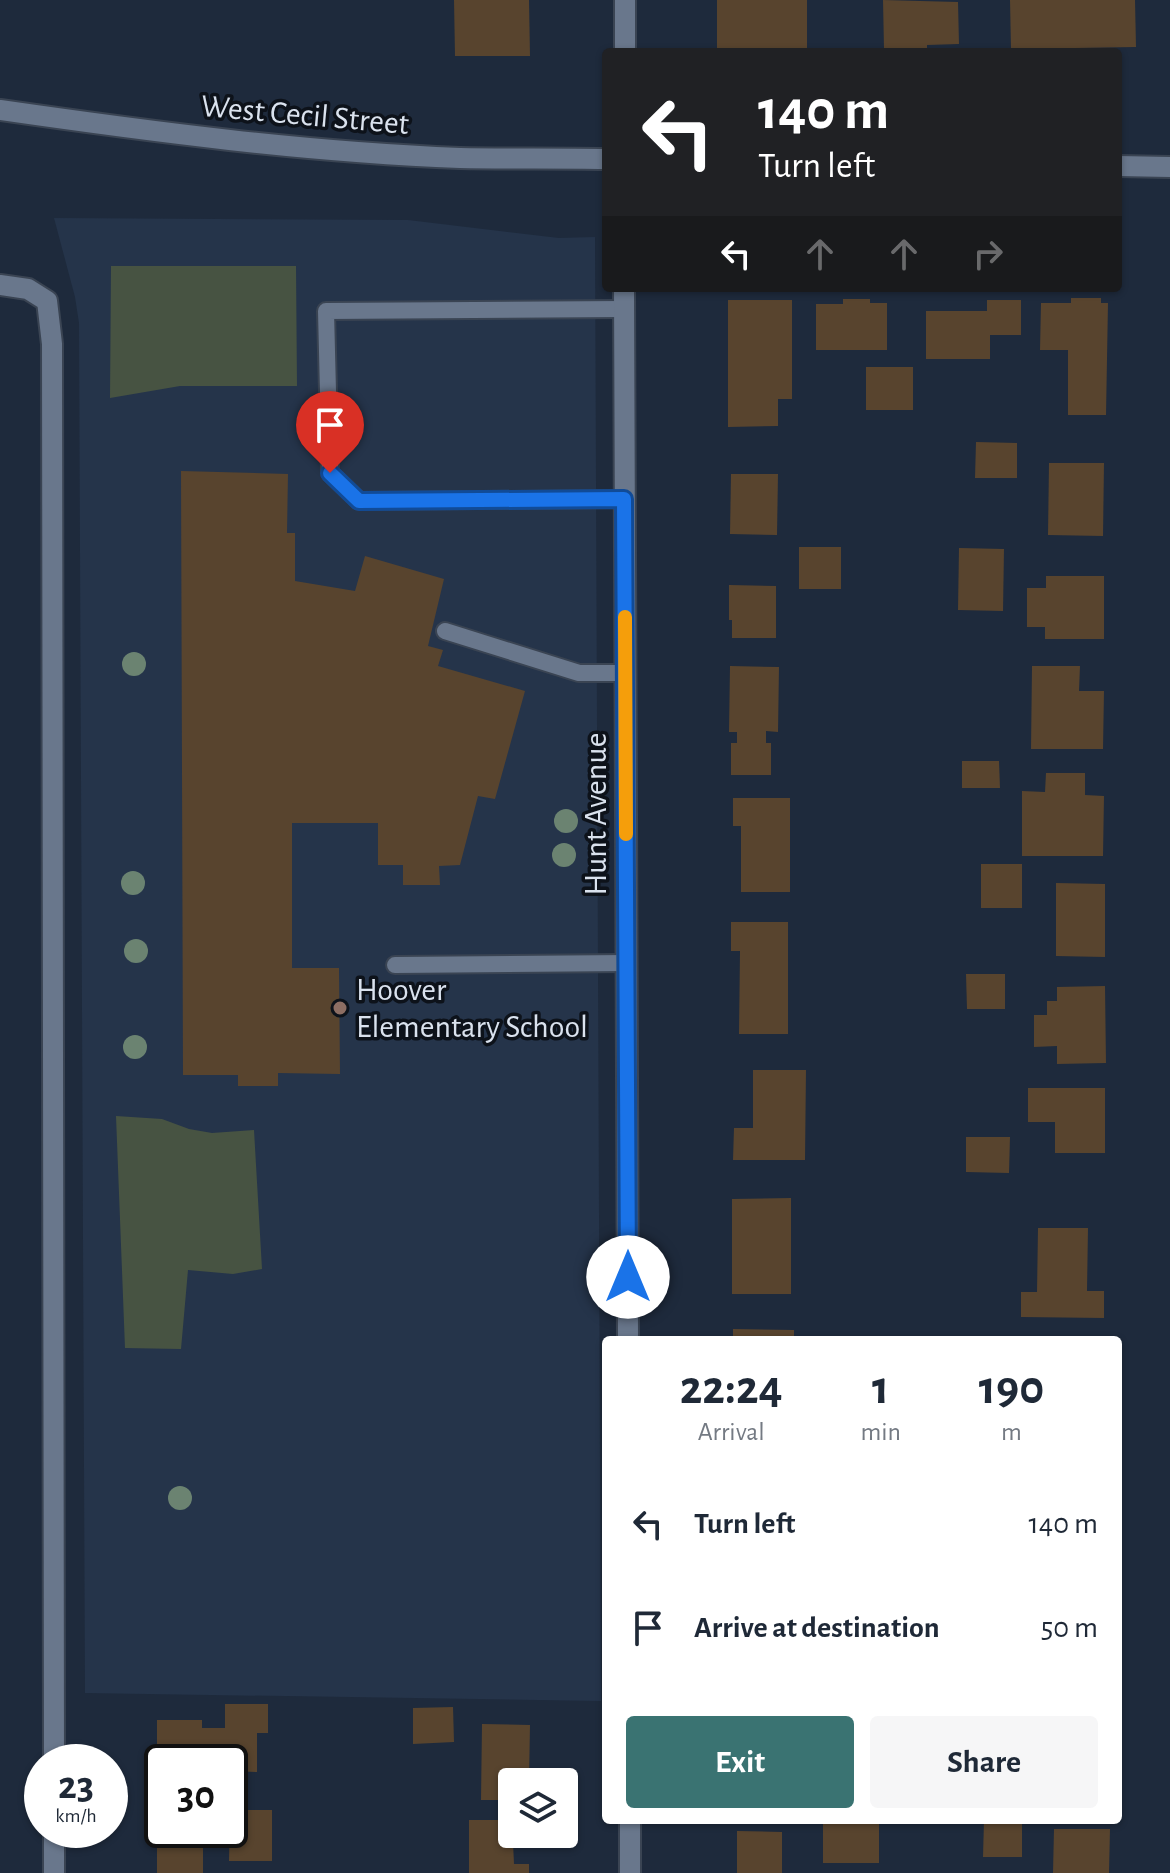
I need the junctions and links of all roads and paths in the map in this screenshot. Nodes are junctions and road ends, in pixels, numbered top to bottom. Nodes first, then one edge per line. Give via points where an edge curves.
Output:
1 (625, 0) edge
2 (625, 48) edge
3 (0, 110) edge
4 (602, 159) edge
5 (1122, 166) edge
6 (1170, 167) edge
7 (0, 285) edge
8 (624, 292) edge
9 (624, 309) junction
10 (624, 499) junction
11 (445, 631) dead end
12 (625, 673) junction
13 (627, 963) junction
14 (395, 965) dead end
15 (628, 1336) edge
16 (54, 1744) edge
17 (630, 1824) edge
18 (54, 1848) edge
19 (54, 1873) edge
20 (630, 1873) edge

1 - 2 street
3 - 4 street, West Cecil Street via 274,145 460,158
5 - 6 street
7 - 16 street via 28,289 47,301 52,344
8 - 9 street, Hunt Avenue
9 - 10 street, Hunt Avenue
9 - 10 lane via 326,311 330,473 359,501
10 - 12 street, Hunt Avenue
11 - 12 lane via 579,673
12 - 13 street, Hunt Avenue
13 - 14 lane
13 - 15 street, Hunt Avenue
17 - 20 street
18 - 19 street

